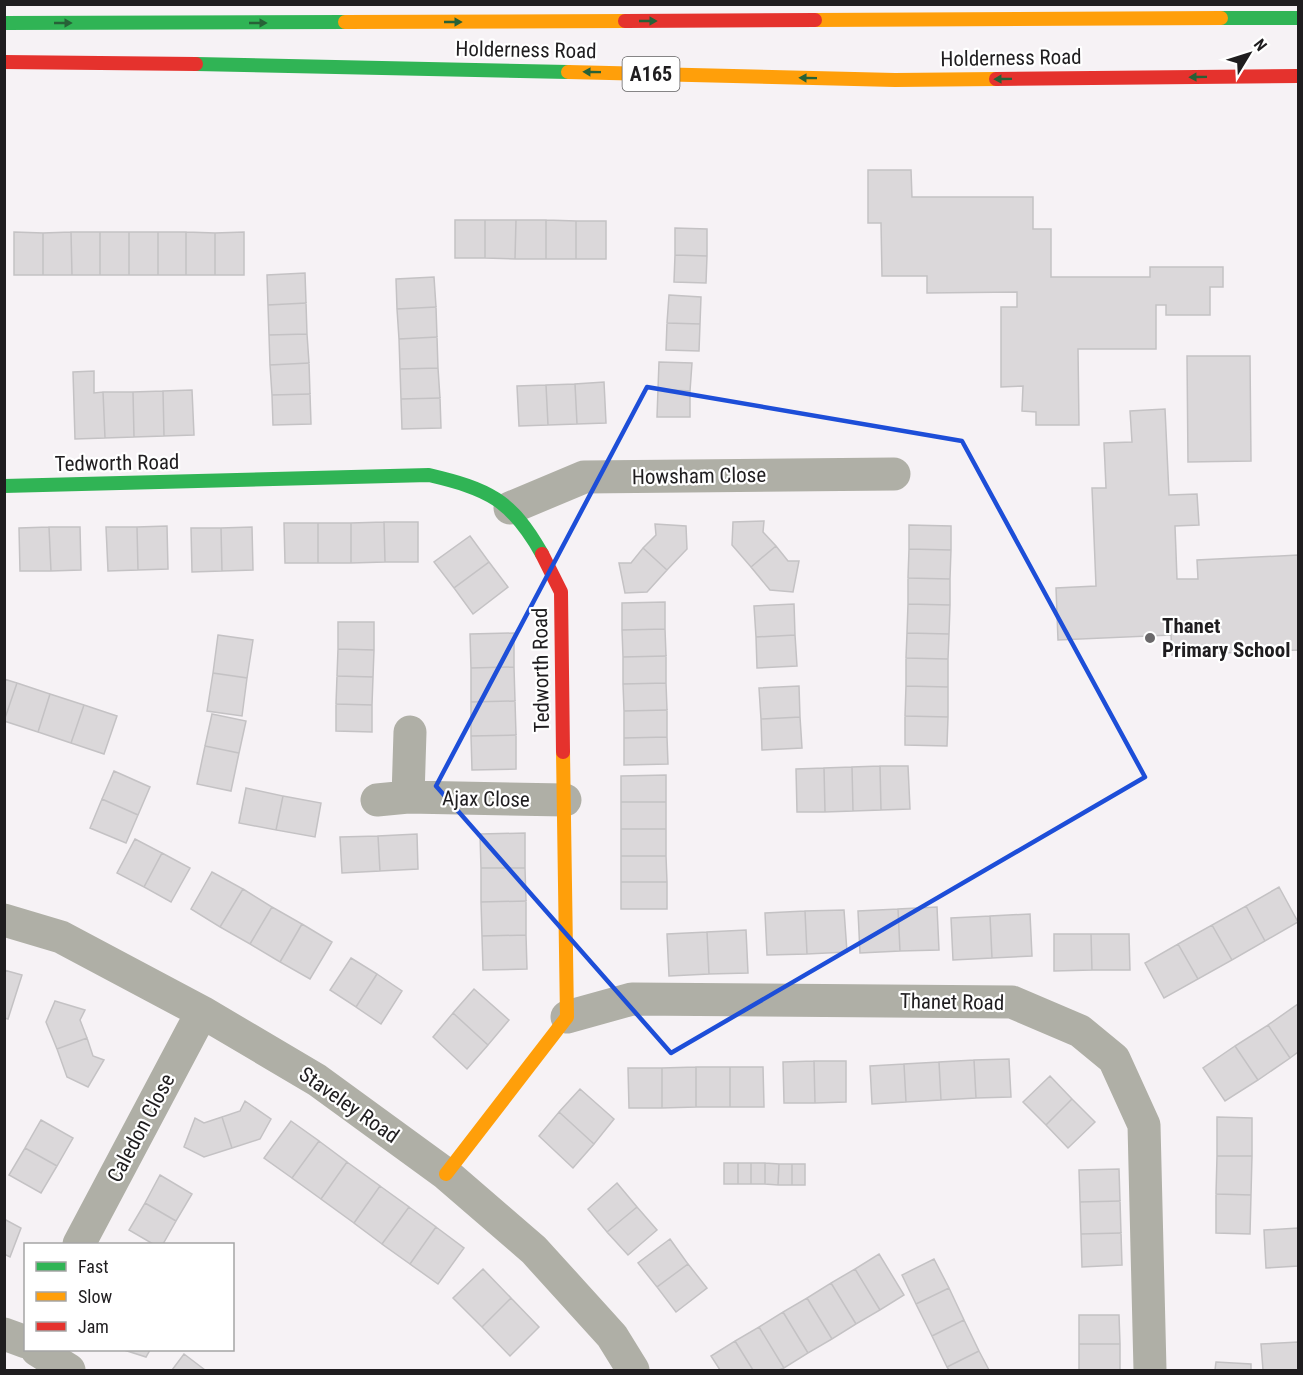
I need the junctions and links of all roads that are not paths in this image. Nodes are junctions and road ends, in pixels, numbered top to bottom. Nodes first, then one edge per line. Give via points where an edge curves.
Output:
1 (1299, 18) edge
2 (4, 23) edge
3 (4, 62) edge
4 (1299, 76) edge
5 (894, 474) dead end
6 (4, 486) edge
7 (510, 508) junction
8 (410, 732) dead end
9 (565, 800) junction
10 (4, 920) edge
11 (202, 1012) junction
12 (567, 1017) junction
13 (446, 1174) junction
14 (80, 1243) edge
15 (4, 1334) edge
16 (24, 1341) edge
17 (39, 1351) edge
18 (69, 1371) edge
19 (633, 1371) edge
20 (1150, 1371) edge

2 -> 1 main road, Holderness Road
4 -> 3 main road, Holderness Road / A165 via 895,80 305,65
5 - 7 street, Howsham Close via 584,477
6 - 7 main road, Tedworth Road via 429,475 477,487
7 - 9 main road, Tedworth Road via 542,549 561,592
8 - 9 street, Ajax Close via 393,798
9 - 12 main road, Tedworth Road
10 - 11 street, Staveley Road via 61,937
11 - 13 street, Staveley Road via 317,1080
11 - 14 street, Caledon Close
12 - 13 main road
12 - 20 street, Thanet Road via 632,999 1012,1002 1080,1031 1114,1059 1144,1125
13 - 19 street, Staveley Road via 534,1250 612,1336
15 - 16 street
17 - 18 street

